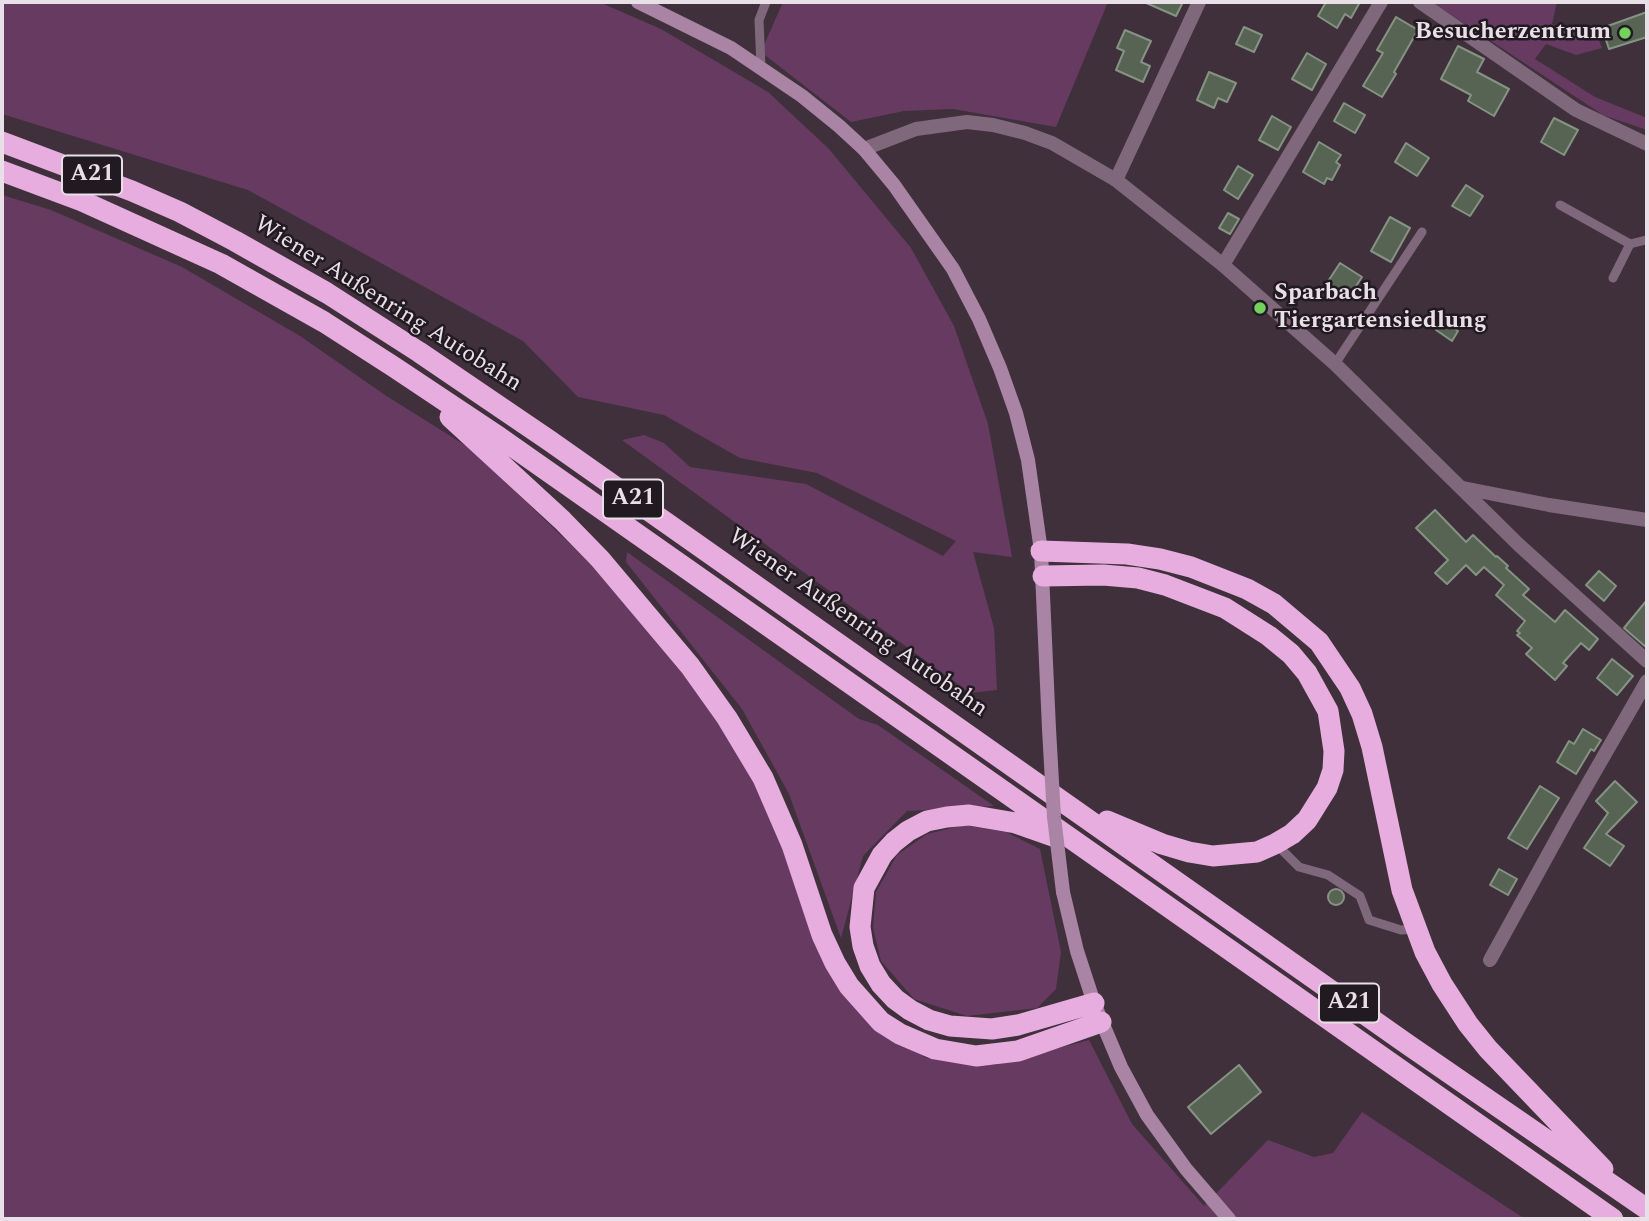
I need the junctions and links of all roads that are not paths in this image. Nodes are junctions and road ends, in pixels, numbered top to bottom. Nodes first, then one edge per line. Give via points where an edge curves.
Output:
1 (638, 2) edge
2 (766, 2) edge
3 (1199, 2) edge
4 (1381, 2) edge
5 (1420, 2) edge
6 (761, 67) junction
7 (2, 142) edge
8 (1647, 144) edge
9 (864, 149) junction
10 (2, 171) edge
11 (1116, 180) junction
12 (1560, 205) dead end
13 (1422, 232) dead end
14 (1646, 240) edge
15 (1630, 244) junction
16 (1223, 265) junction
17 (1613, 278) dead end
18 (1335, 364) junction
19 (394, 367) junction
20 (1463, 488) junction
21 (1647, 520) edge
22 (1041, 551) junction
23 (1042, 576) junction
24 (1647, 660) edge
25 (1647, 681) edge
26 (1072, 807) junction
27 (1077, 844) junction
28 (1275, 844) junction
29 (1416, 929) junction
30 (1490, 960) dead end
31 (1097, 1012) junction
32 (1638, 1203) edge
33 (1229, 1219) edge
34 (1613, 1219) edge

1 - 6 main road
2 - 6 lane via 759,20
3 - 11 street
4 - 16 street
5 - 8 street via 1576,110
6 - 9 main road
7 - 26 highway, Wiener Außenring Autobahn / A21 via 180,212 327,293 484,395
9 - 11 street via 930,127 967,122 993,125 1052,143
9 - 22 main road via 927,229 979,319 1016,413
10 - 19 highway, Wiener Außenring Autobahn / A21 via 82,201 221,264
11 - 16 street
12 - 15 lane
13 - 18 lane
14 - 15 lane
15 - 17 lane
16 - 18 street
18 - 20 street
19 - 27 highway, Wiener Außenring Autobahn / A21
19 - 31 highway via 590,550 690,666 763,778 835,963 881,1022 935,1049 976,1056 1018,1051
20 - 21 street
20 - 24 street
22 - 23 main road
22 - 29 highway via 1127,554 1191,567 1274,604 1319,642 1362,714 1402,890
23 - 28 highway via 1138,578 1199,596 1225,608 1291,654 1328,712 1333,770 1323,797 1307,820
23 - 31 main road, bridge via 1054,817 1063,892
25 - 30 street
26 - 28 highway via 1189,852 1236,855
26 - 32 highway, Wiener Außenring Autobahn / A21
27 - 31 highway via 991,817 927,821 882,855 864,888 860,927 870,966 881,984 895,999 929,1020 992,1029
27 - 34 highway, Wiener Außenring Autobahn / A21
28 - 29 lane via 1299,867 1328,875 1360,896 1369,919 1401,930
29 - 32 highway via 1442,984 1468,1024
31 - 33 main road via 1147,1115

